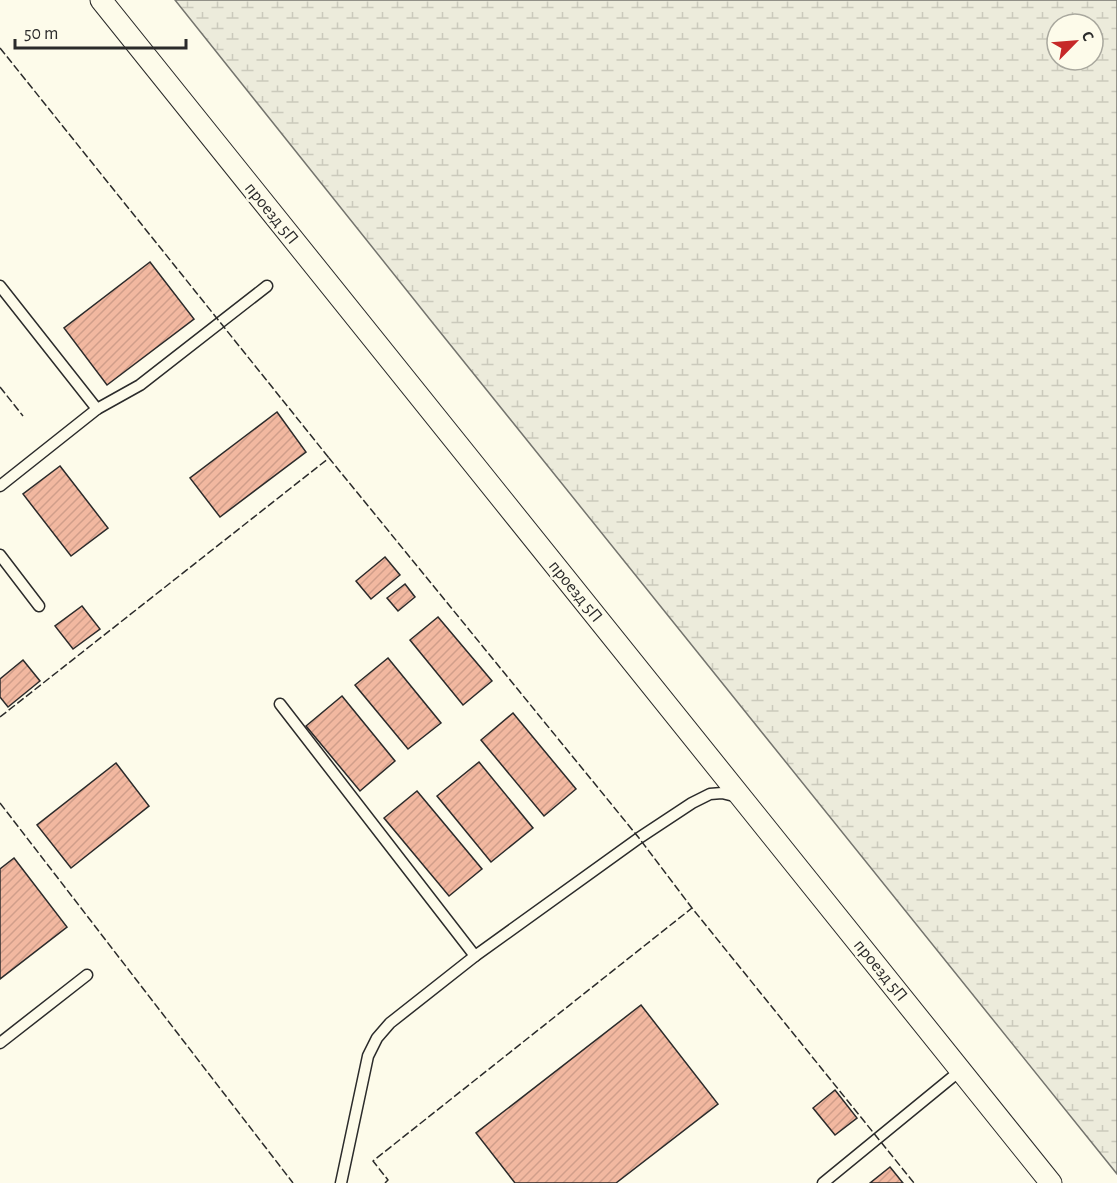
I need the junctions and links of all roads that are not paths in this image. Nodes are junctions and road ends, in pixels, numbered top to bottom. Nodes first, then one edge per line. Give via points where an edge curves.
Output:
1 (100, 0) edge
2 (0, 286) edge
3 (267, 286) dead end
4 (97, 409) junction
5 (0, 486) edge
6 (0, 555) edge
7 (39, 606) dead end
8 (279, 704) dead end
9 (746, 801) junction
10 (475, 956) junction
11 (87, 975) dead end
12 (0, 1043) edge
13 (961, 1070) junction
14 (341, 1183) edge
15 (824, 1183) edge
16 (1052, 1183) edge

1 - 9 street, проезд 5П
2 - 4 lane
3 - 4 lane via 140,385
4 - 5 lane
6 - 7 lane
8 - 10 lane
9 - 10 lane via 722,793 692,803
9 - 13 street, проезд 5П
10 - 14 lane via 390,1023 377,1038 368,1056
11 - 12 lane
13 - 15 lane
13 - 16 street, проезд 5П

